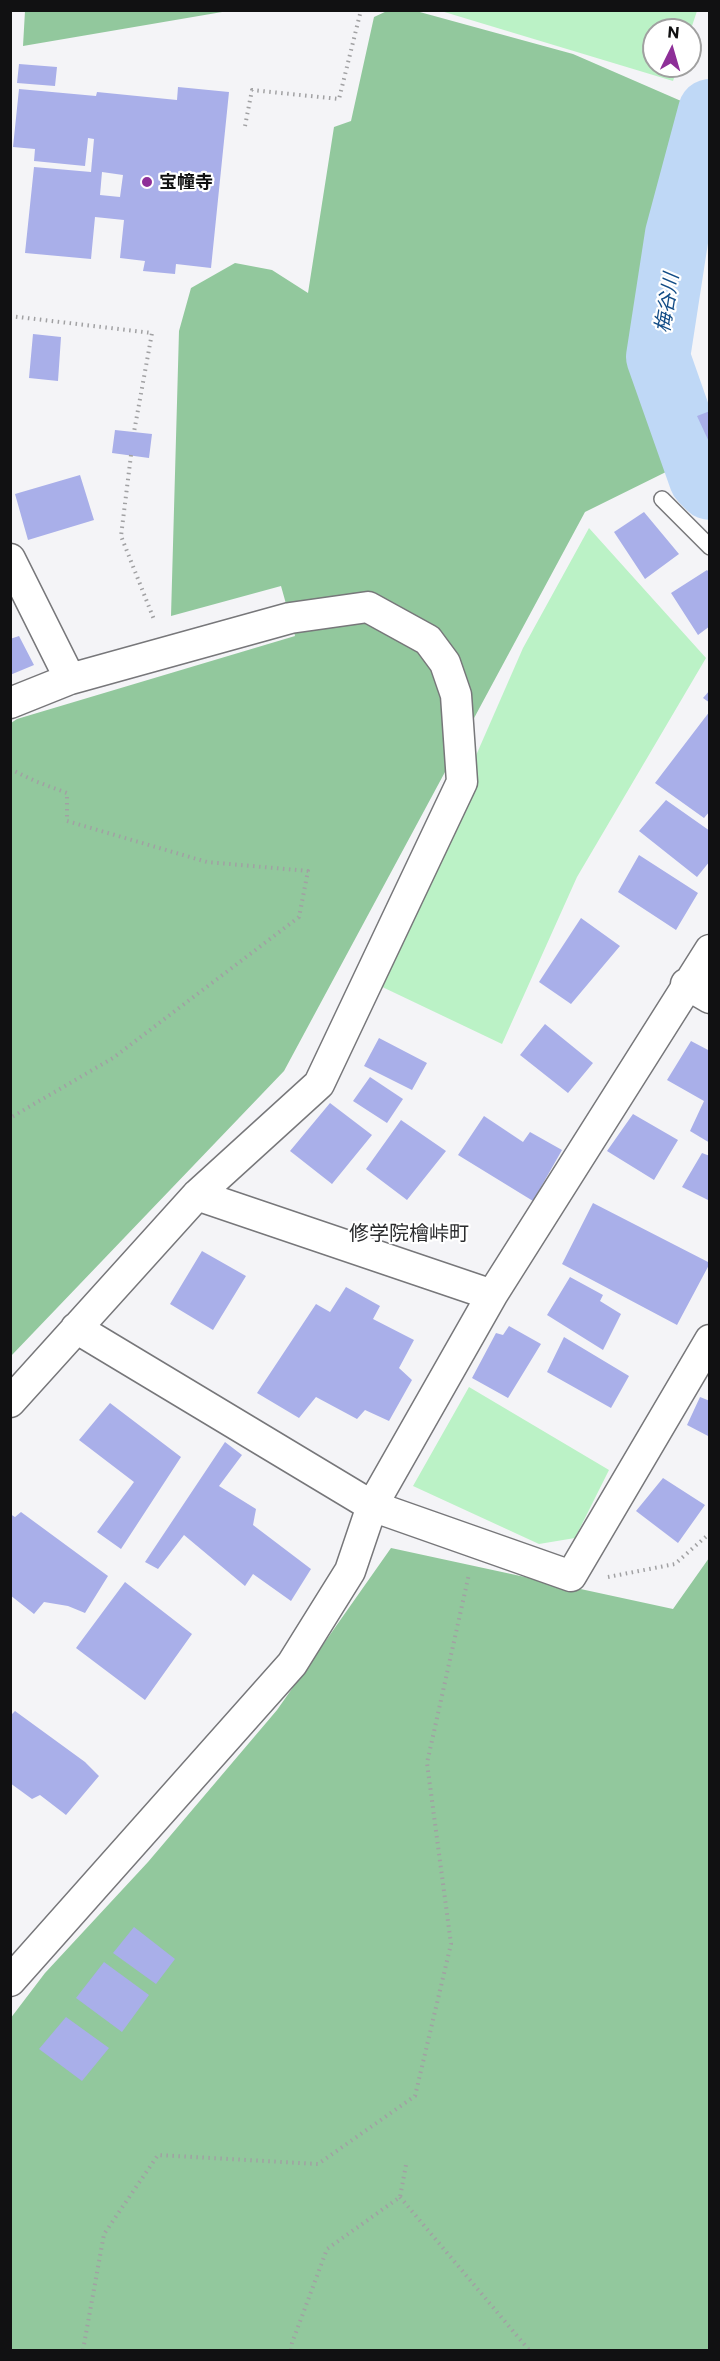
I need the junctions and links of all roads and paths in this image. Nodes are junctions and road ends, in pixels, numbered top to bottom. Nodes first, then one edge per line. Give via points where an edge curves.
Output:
1 (361, 10) edge
2 (245, 126) dead end
3 (10, 316) edge
4 (134, 432) dead end
5 (131, 455) dead end
6 (662, 499) dead end
7 (710, 547) edge
8 (10, 559) edge
9 (168, 653) junction
10 (70, 679) junction
11 (10, 703) edge
12 (10, 769) edge
13 (710, 950) edge
14 (698, 991) edge
15 (10, 1118) edge
16 (197, 1195) junction
17 (492, 1295) junction
18 (76, 1328) junction
19 (710, 1340) edge
20 (10, 1402) edge
21 (372, 1506) junction
22 (710, 1533) edge
23 (477, 1542) junction
24 (572, 1576) junction
25 (10, 1981) edge
26 (406, 2165) dead end
27 (400, 2197) junction
28 (83, 2350) edge
29 (291, 2350) edge
30 (529, 2350) edge

1 - 2 path via 339,99 252,90
3 - 4 path via 152,333
5 - 9 path via 121,536
6 - 7 lane
8 - 10 street
9 - 10 street
9 - 16 street via 290,618 368,607 428,640 445,663 456,695 461,744 462,782 319,1084
10 - 11 street
12 - 15 path via 67,792 67,821 207,862 308,871 300,917 112,1058
13 - 14 street
14 - 17 street
16 - 17 street
16 - 18 street
17 - 21 street
18 - 20 street
18 - 21 street
19 - 24 street
21 - 23 street
21 - 25 street via 350,1571 292,1664
22 - 24 path via 675,1564 612,1577
23 - 24 street
23 - 28 path via 427,1763 451,1944 415,2096 318,2164 158,2155 104,2234
26 - 27 path
27 - 29 path via 327,2249
27 - 30 path

